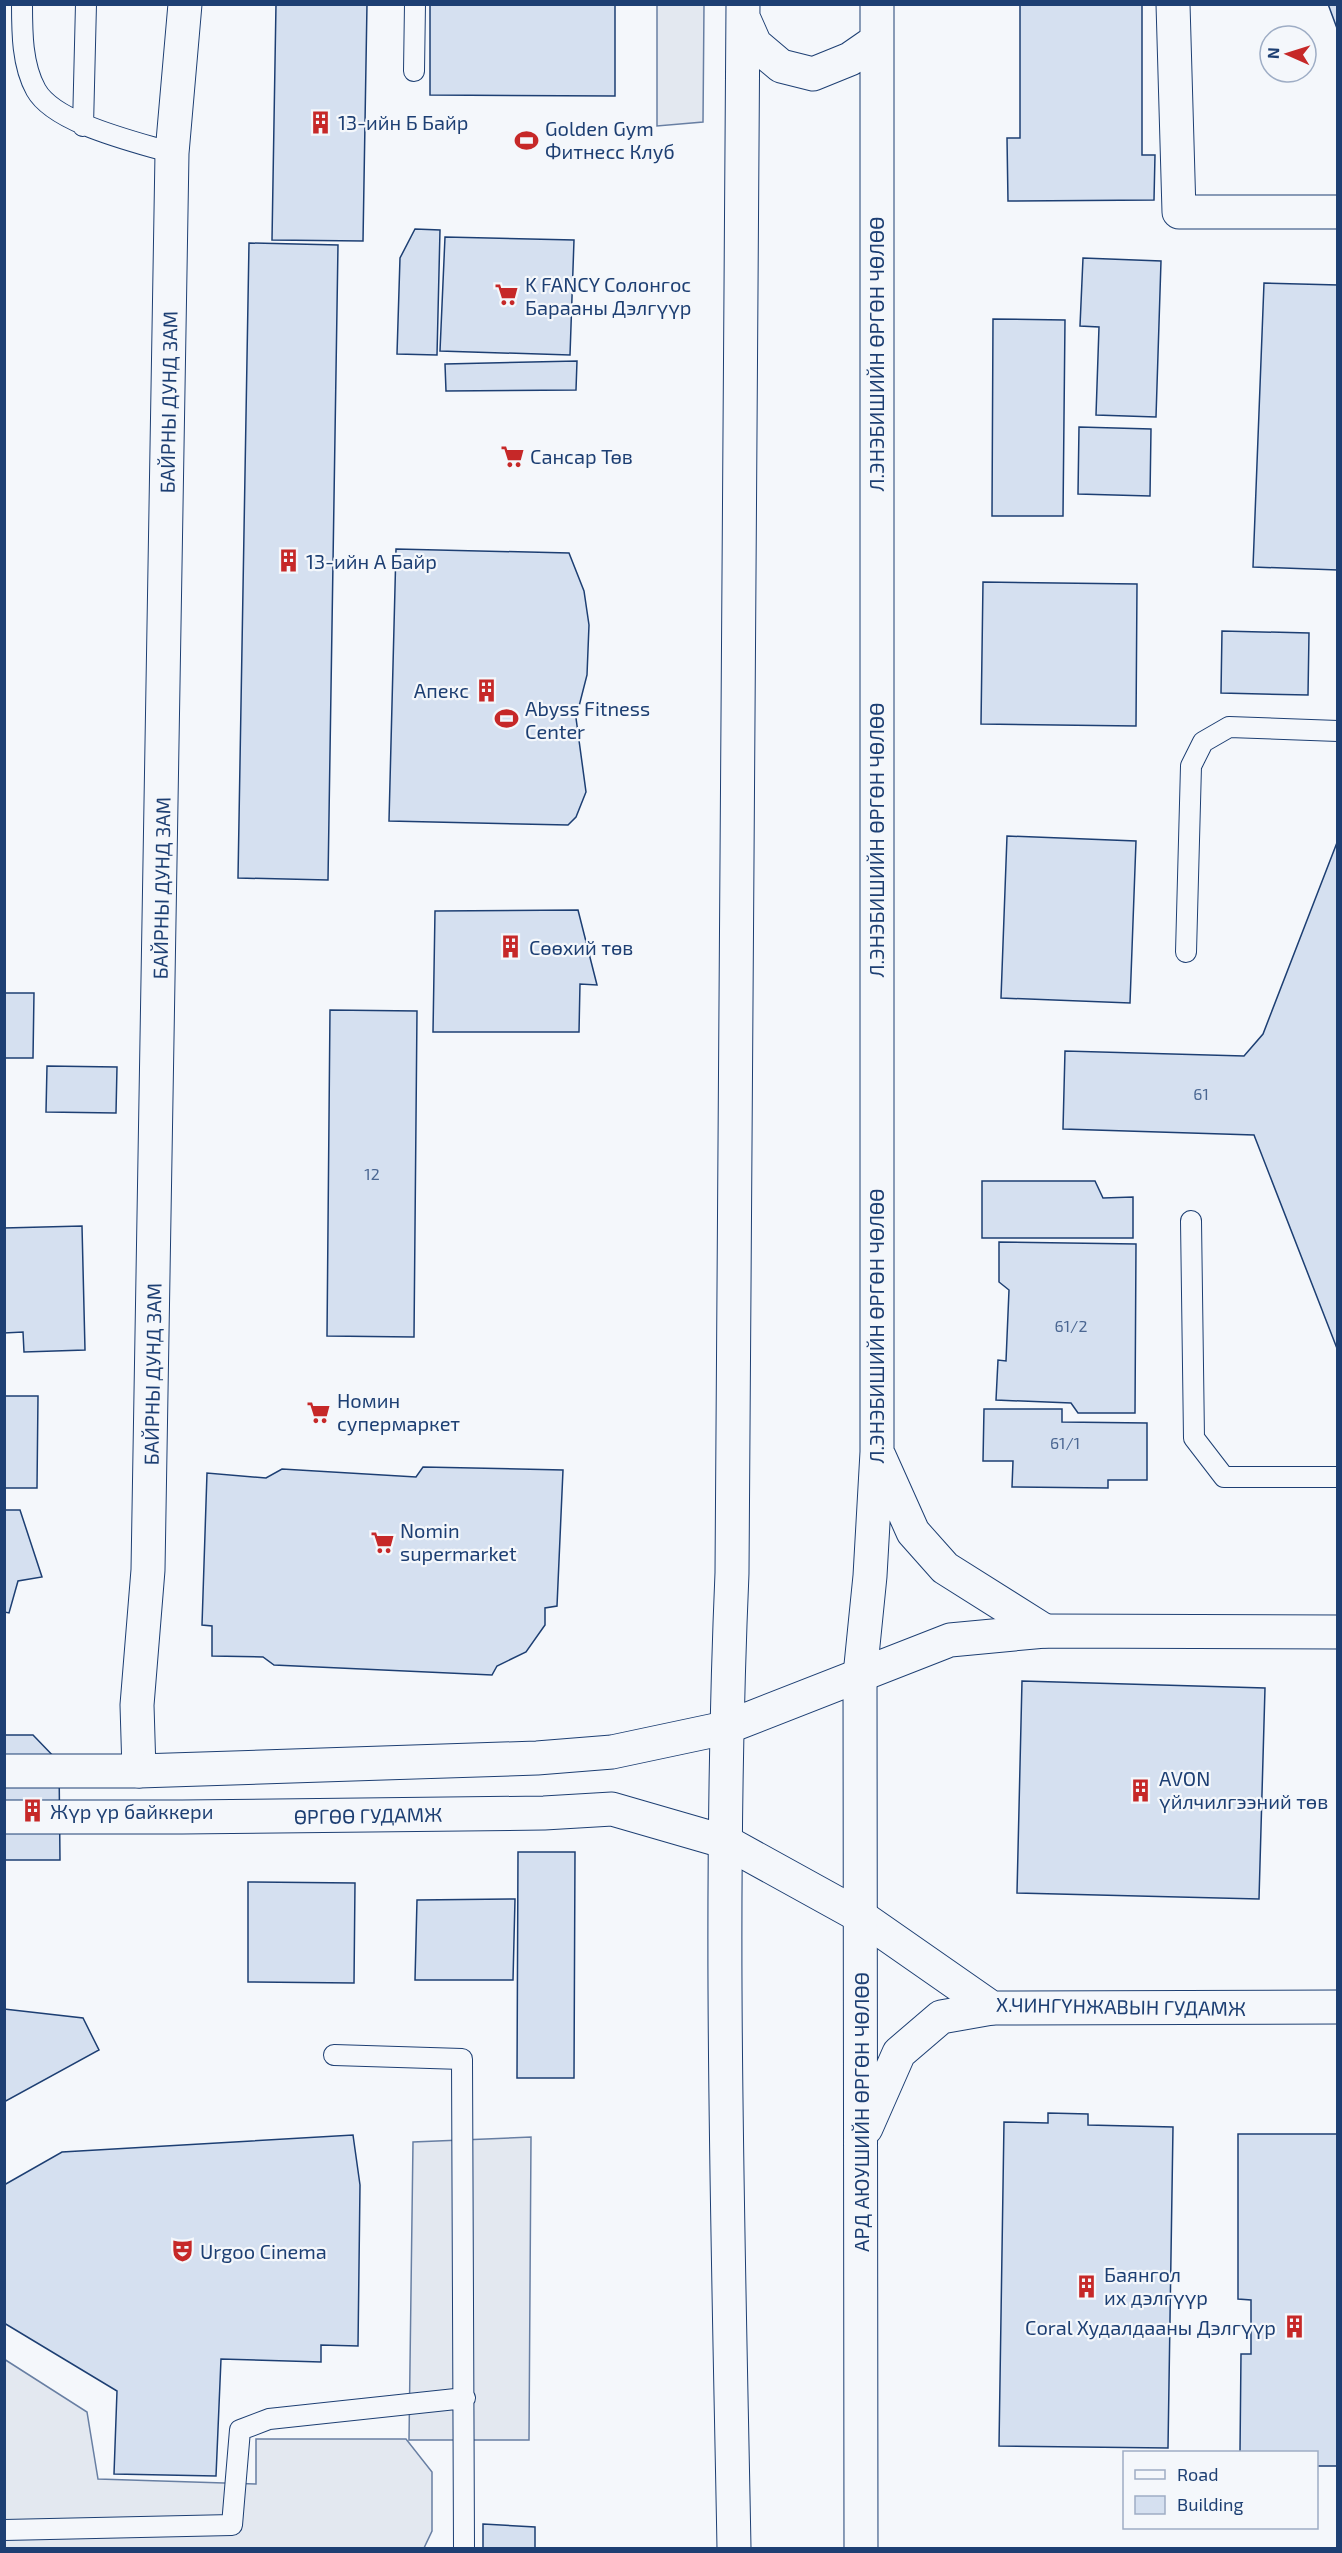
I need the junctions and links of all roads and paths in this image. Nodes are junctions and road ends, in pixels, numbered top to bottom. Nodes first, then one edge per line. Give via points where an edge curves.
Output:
1 (22, 4) edge
2 (86, 4) edge
3 (185, 4) edge
4 (415, 4) edge
5 (877, 4) edge
6 (1173, 4) edge
7 (743, 11) edge
8 (876, 41) junction
9 (414, 71) dead end
10 (83, 126) junction
11 (172, 153) junction
12 (1338, 212) edge
13 (1338, 731) edge
14 (1186, 952) dead end
15 (1191, 1221) dead end
16 (877, 1452) junction
17 (1338, 1477) edge
18 (1045, 1631) junction
19 (1338, 1632) edge
20 (860, 1675) junction
21 (725, 1728) junction
22 (4, 1771) edge
23 (139, 1771) junction
24 (4, 1816) edge
25 (726, 1842) junction
26 (861, 1916) junction
27 (1338, 2007) edge
28 (992, 2008) junction
29 (334, 2055) dead end
30 (860, 2143) junction
31 (465, 2398) junction
32 (4, 2530) edge
33 (464, 2548) edge
34 (734, 2548) edge
35 (861, 2548) edge

1 - 10 lane via 22,45 36,91
2 - 10 lane
3 - 11 main road, БАЙРНЫ ДУНД ЗАМ
4 - 9 lane
5 - 8 main road, Л.ЭНЭБИШИЙН ӨРГӨН ЧӨЛӨӨ
6 - 12 main road via 1179,212
7 - 8 main road via 755,44 781,66 813,74 842,63
7 - 21 main road via 732,1573
8 - 16 main road, Л.ЭНЭБИШИЙН ӨРГӨН ЧӨЛӨӨ
10 - 11 lane
11 - 23 main road, БАЙРНЫ ДУНД ЗАМ via 149,1523 137,1705
13 - 14 lane via 1229,728 1203,742 1191,766
15 - 17 lane via 1194,1438 1224,1477
16 - 18 main road via 913,1533 945,1568
16 - 20 main road, Л.ЭНЭБИШИЙН ӨРГӨН ЧӨЛӨӨ
18 - 19 main road
18 - 20 main road via 950,1640
20 - 21 main road
20 - 26 main road, АРД АЮУШИЙН ӨРГӨН ЧӨЛӨӨ
21 - 23 main road via 612,1752 558,1756
21 - 25 main road
22 - 23 main road
24 - 25 main road, ӨРГӨӨ ГУДАМЖ via 544,1813 612,1809
25 - 26 main road, ӨРГӨӨ ГУДАМЖ
25 - 34 main road via 723,1988
26 - 28 main road, Х.ЧИНГҮНЖАВЫН ГУДАМЖ
26 - 30 main road, АРД АЮУШИЙН ӨРГӨН ЧӨЛӨӨ
27 - 28 main road, Х.ЧИНГҮНЖАВЫН ГУДАМЖ
28 - 30 main road via 941,2017 899,2053
29 - 31 lane via 462,2059
30 - 35 main road, АРД АЮУШИЙН ӨРГӨН ЧӨЛӨӨ
31 - 32 lane via 269,2419 240,2430 232,2525
31 - 33 lane

